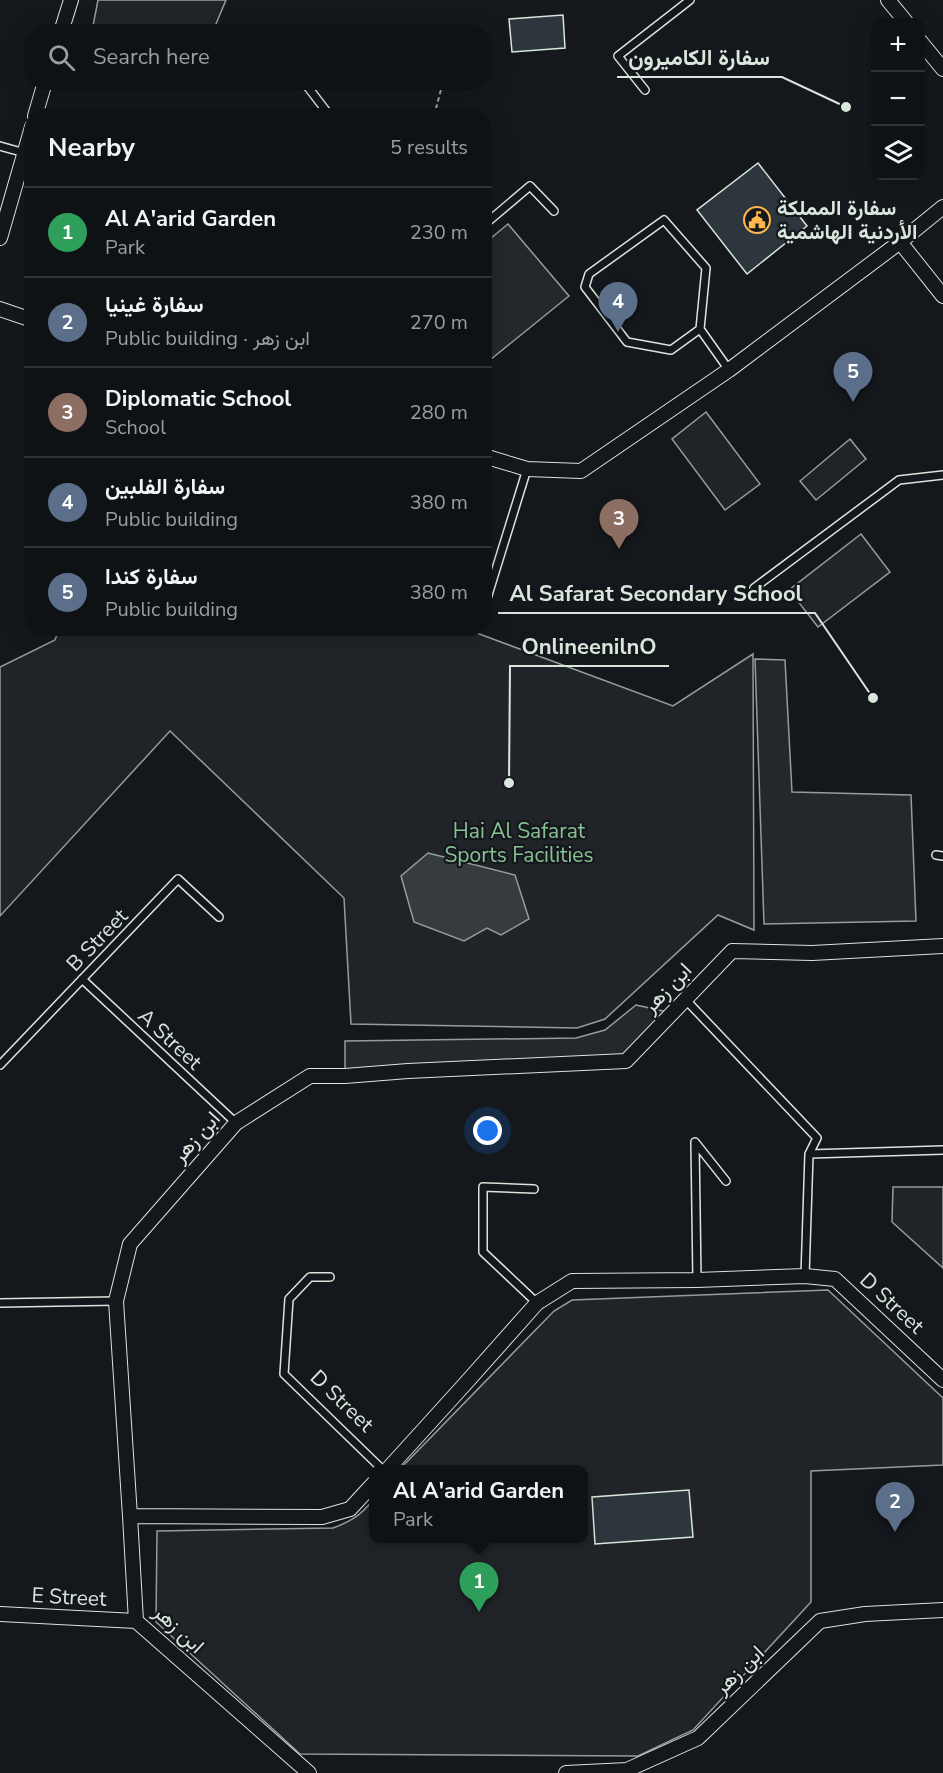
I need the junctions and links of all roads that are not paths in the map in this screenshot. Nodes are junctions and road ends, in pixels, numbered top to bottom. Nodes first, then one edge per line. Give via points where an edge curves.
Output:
1 (71, 0) edge
2 (690, 0) edge
3 (888, 0) edge
4 (903, 18) edge
5 (64, 24) edge
6 (925, 46) edge
7 (943, 69) edge
8 (43, 90) edge
9 (310, 90) edge
10 (645, 90) dead end
11 (37, 108) edge
12 (324, 108) edge
13 (0, 146) edge
14 (24, 153) edge
15 (24, 163) edge
16 (943, 207) edge
17 (554, 211) dead end
18 (492, 218) edge
19 (0, 238) edge
20 (900, 242) junction
21 (943, 296) edge
22 (0, 309) edge
23 (24, 317) edge
24 (700, 329) junction
25 (729, 370) junction
26 (492, 458) edge
27 (527, 469) junction
28 (943, 475) edge
29 (492, 582) edge
30 (754, 588) dead end
31 (219, 917) dead end
32 (943, 946) edge
33 (82, 979) junction
34 (686, 999) junction
35 (0, 1065) edge
36 (236, 1123) junction
37 (943, 1150) edge
38 (809, 1154) junction
39 (726, 1181) dead end
40 (534, 1189) dead end
41 (330, 1276) dead end
42 (805, 1276) junction
43 (697, 1280) junction
44 (116, 1301) junction
45 (537, 1303) junction
46 (0, 1304) edge
47 (943, 1380) edge
48 (380, 1465) edge
49 (390, 1465) edge
50 (369, 1489) edge
51 (130, 1516) junction
52 (943, 1610) edge
53 (0, 1614) edge
54 (135, 1621) junction
55 (627, 1772) edge
56 (309, 1773) edge
57 (566, 1773) edge

1 - 5 street
2 - 10 lane via 618,56
3 - 4 street
6 - 7 street
8 - 11 street
9 - 12 lane
13 - 14 lane
15 - 19 street
16 - 20 street
17 - 18 lane via 531,186
20 - 21 street
20 - 25 street
22 - 23 street
24 - 24 lane via 706,268 664,220 589,274 585,287 627,342 671,350
24 - 25 lane
25 - 27 street via 581,471
26 - 27 street
27 - 29 lane
28 - 30 lane via 899,480
31 - 33 lane, B Street via 178,879
32 - 34 street, ابن زهر via 812,953 732,951
33 - 35 lane, B Street
33 - 36 lane, A Street
34 - 36 street, ابن زهر via 626,1061 310,1076
34 - 38 lane via 817,1138
36 - 44 street, ابن زهر via 130,1245
37 - 38 lane
38 - 42 lane
39 - 43 lane via 695,1142
40 - 45 lane via 483,1187 483,1252
41 - 48 lane, D Street via 310,1277 289,1299 284,1374
42 - 43 street, D Street
42 - 47 street, D Street via 835,1278
43 - 45 street, D Street via 572,1281
44 - 46 lane
44 - 51 street, ابن زهر
45 - 49 street, D Street
50 - 51 street via 350,1509 322,1517
51 - 54 street, ابن زهر
52 - 55 street, ابن زهر via 819,1621 698,1738
53 - 54 street, E Street
54 - 56 street, ابن زهر
55 - 57 street, ابن زهر

